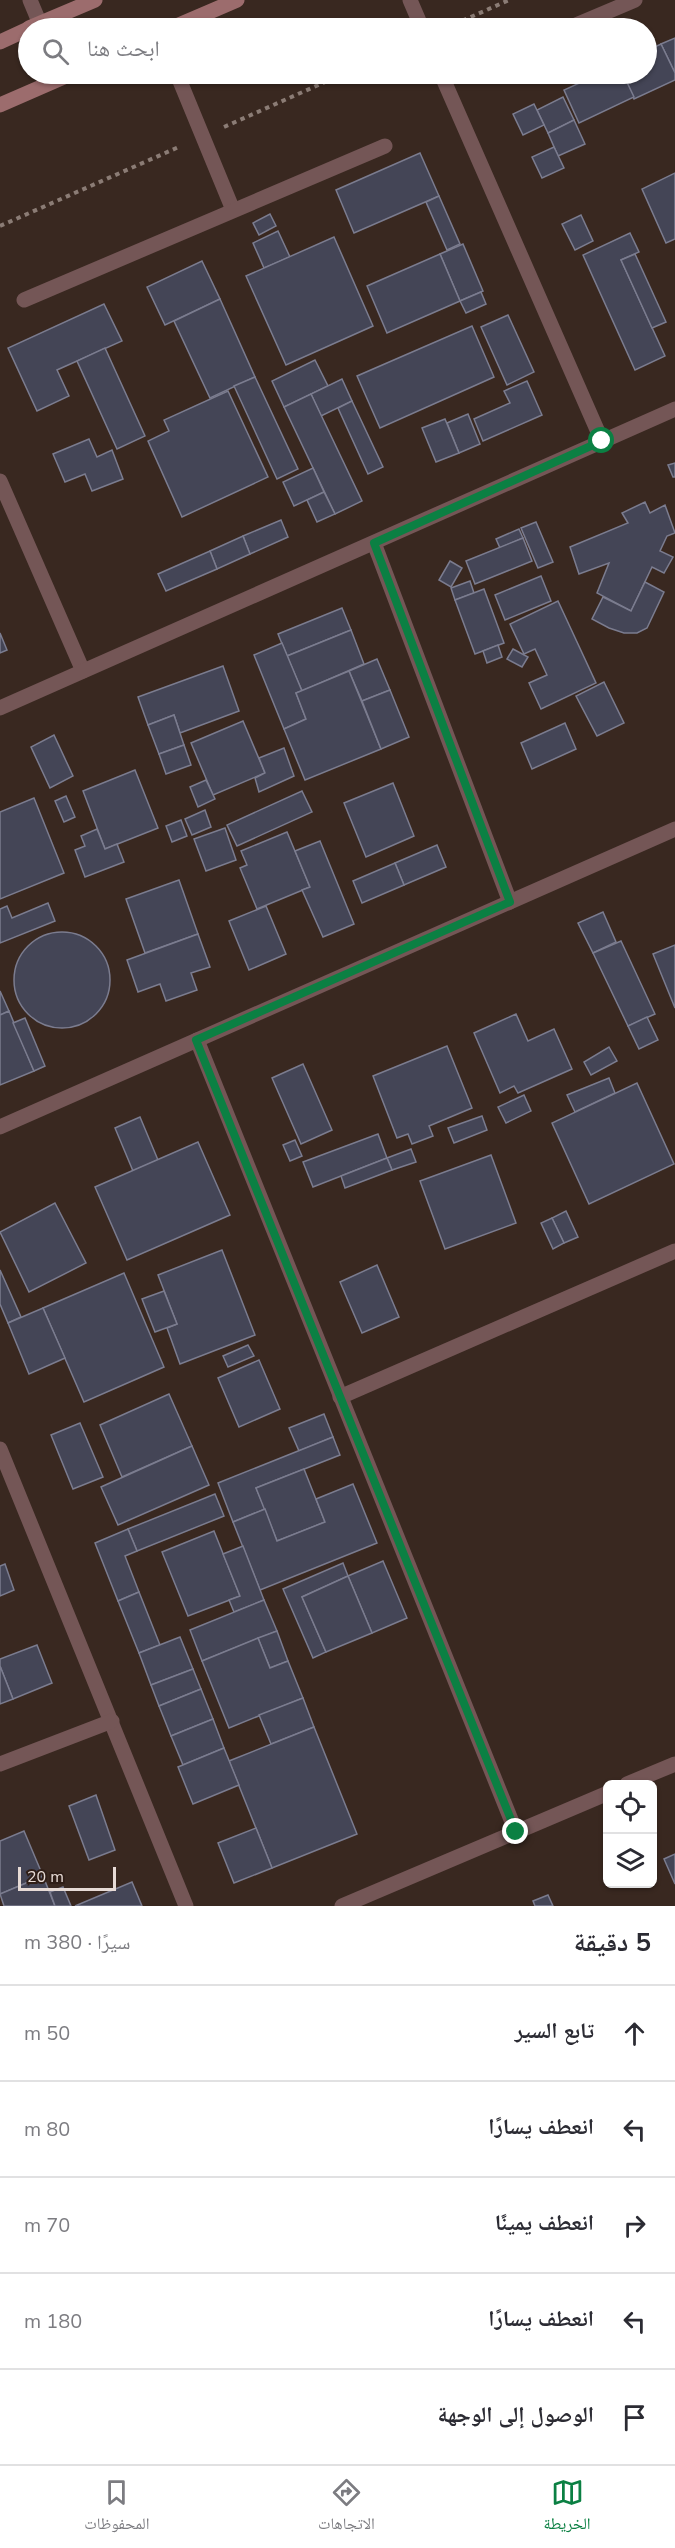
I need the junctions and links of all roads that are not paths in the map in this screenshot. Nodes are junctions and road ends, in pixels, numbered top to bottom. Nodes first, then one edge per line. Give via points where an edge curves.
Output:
1 (30, 0) edge
2 (95, 0) edge
3 (237, 0) edge
4 (410, 0) edge
5 (635, 0) edge
6 (605, 6) edge
7 (32, 18) edge
8 (54, 18) edge
9 (195, 18) edge
10 (418, 18) edge
11 (585, 18) edge
12 (18, 34) edge
13 (0, 42) edge
14 (48, 84) edge
15 (181, 84) edge
16 (445, 84) edge
17 (0, 105) edge
18 (385, 146) dead end
19 (233, 210) junction
20 (24, 300) dead end
21 (675, 409) edge
22 (602, 441) junction
23 (0, 481) edge
24 (374, 543) junction
25 (83, 671) junction
26 (0, 708) edge
27 (675, 829) edge
28 (510, 902) junction
29 (196, 1040) junction
30 (0, 1127) edge
31 (675, 1251) edge
32 (340, 1396) junction
33 (0, 1449) edge
34 (112, 1721) junction
35 (0, 1764) edge
36 (675, 1764) edge
37 (638, 1780) edge
38 (603, 1795) edge
39 (516, 1832) junction
40 (186, 1906) edge
41 (342, 1906) edge

1 - 7 street
2 - 8 main road
3 - 9 main road
4 - 10 street
5 - 6 street
6 - 11 street
12 - 13 main road
14 - 17 main road
15 - 19 street
16 - 22 street
18 - 19 street
19 - 20 street
21 - 22 street
22 - 24 street
23 - 25 street
24 - 25 street
24 - 28 street
25 - 26 street
27 - 28 street
28 - 29 street
29 - 30 street
29 - 32 street
31 - 32 street
32 - 39 street
33 - 34 street
34 - 35 street
34 - 40 street
36 - 37 street
38 - 39 street
39 - 41 street

